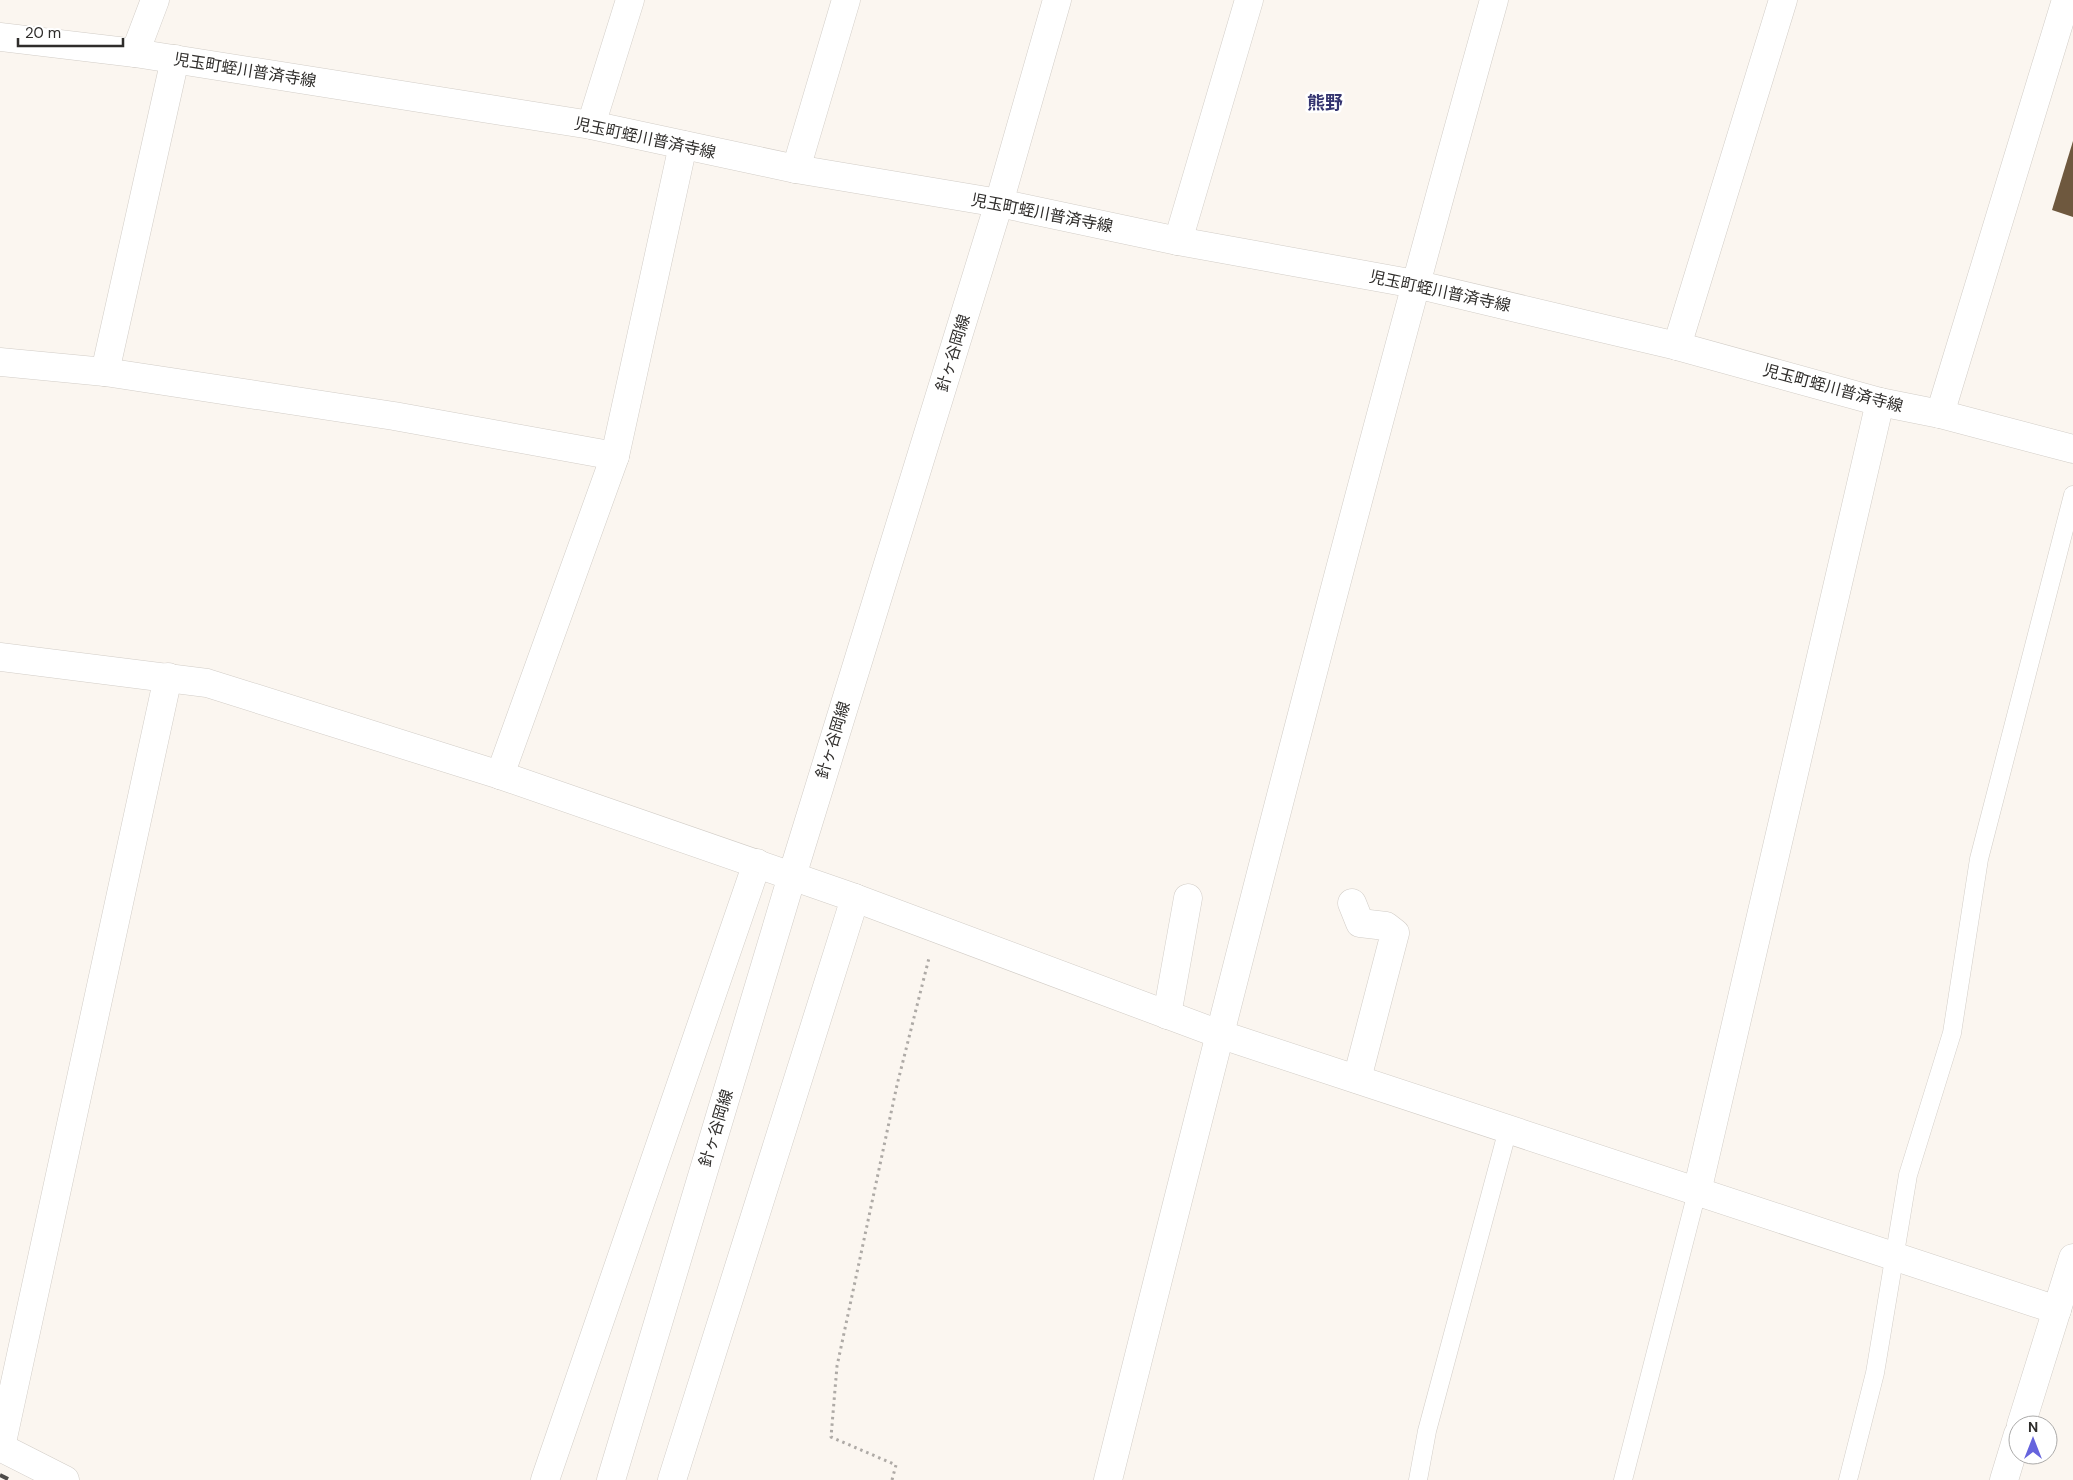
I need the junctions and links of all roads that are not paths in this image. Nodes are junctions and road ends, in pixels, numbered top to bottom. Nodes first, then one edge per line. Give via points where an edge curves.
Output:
1 (155, 0) edge
2 (630, 0) edge
3 (846, 0) edge
4 (1058, 0) edge
5 (1249, 0) edge
6 (1494, 0) edge
7 (1783, 0) edge
8 (2066, 0) edge
9 (0, 37) edge
10 (135, 53) junction
11 (175, 59) junction
12 (591, 126) junction
13 (683, 145) junction
14 (796, 169) junction
15 (999, 203) junction
16 (1178, 241) junction
17 (1415, 284) junction
18 (1677, 346) junction
19 (0, 362) edge
20 (105, 372) junction
21 (1880, 402) junction
22 (1940, 414) junction
23 (2073, 449) edge
24 (615, 456) junction
25 (2073, 495) edge
26 (0, 657) edge
27 (168, 677) junction
28 (500, 775) junction
29 (757, 863) junction
30 (792, 876) junction
31 (855, 898) junction
32 (1188, 898) dead end
33 (1352, 903) dead end
34 (1167, 1015) junction
35 (1219, 1034) junction
36 (1357, 1079) junction
37 (1508, 1130) junction
38 (1697, 1192) junction
39 (1894, 1256) junction
40 (2073, 1258) edge
41 (2057, 1310) junction
42 (2024, 1415) edge
43 (0, 1447) edge
44 (2009, 1465) edge
45 (64, 1480) edge
46 (545, 1480) edge
47 (611, 1480) edge
48 (672, 1480) edge
49 (1108, 1480) edge
50 (1418, 1480) edge
51 (1623, 1480) edge
52 (1848, 1480) edge
53 (2004, 1480) edge

1 - 10 street
2 - 12 street
3 - 14 street
4 - 15 street, 針ヶ谷岡線
5 - 16 street
6 - 17 street
7 - 18 street
8 - 22 street
9 - 10 street, 児玉町蛭川普済寺線
10 - 11 street, 児玉町蛭川普済寺線
11 - 12 street, 児玉町蛭川普済寺線
11 - 20 street
12 - 13 street, 児玉町蛭川普済寺線
13 - 14 street, 児玉町蛭川普済寺線
13 - 24 street
14 - 15 street, 児玉町蛭川普済寺線
15 - 16 street, 児玉町蛭川普済寺線
15 - 30 street, 針ヶ谷岡線
16 - 17 street, 児玉町蛭川普済寺線
17 - 18 street, 児玉町蛭川普済寺線
17 - 35 street
18 - 21 street, 児玉町蛭川普済寺線
19 - 20 street
20 - 24 street via 394,416
21 - 22 street, 児玉町蛭川普済寺線
21 - 38 street
22 - 23 street, 児玉町蛭川普済寺線
24 - 28 street
25 - 39 lane via 1980,859 1952,1033 1908,1175
26 - 27 street
27 - 28 street via 206,683
27 - 43 street
28 - 29 street
29 - 30 street
29 - 46 street
30 - 31 street
30 - 47 street, 針ヶ谷岡線
31 - 34 street
31 - 48 street
32 - 34 street
33 - 36 street via 1360,923 1386,926 1395,933
34 - 35 street
35 - 36 street
35 - 49 street
36 - 37 street
37 - 38 street
37 - 50 lane via 1427,1431
38 - 39 street
38 - 51 lane
39 - 41 street
39 - 52 lane via 1875,1373
40 - 41 street
41 - 42 street
43 - 45 street
44 - 53 street

